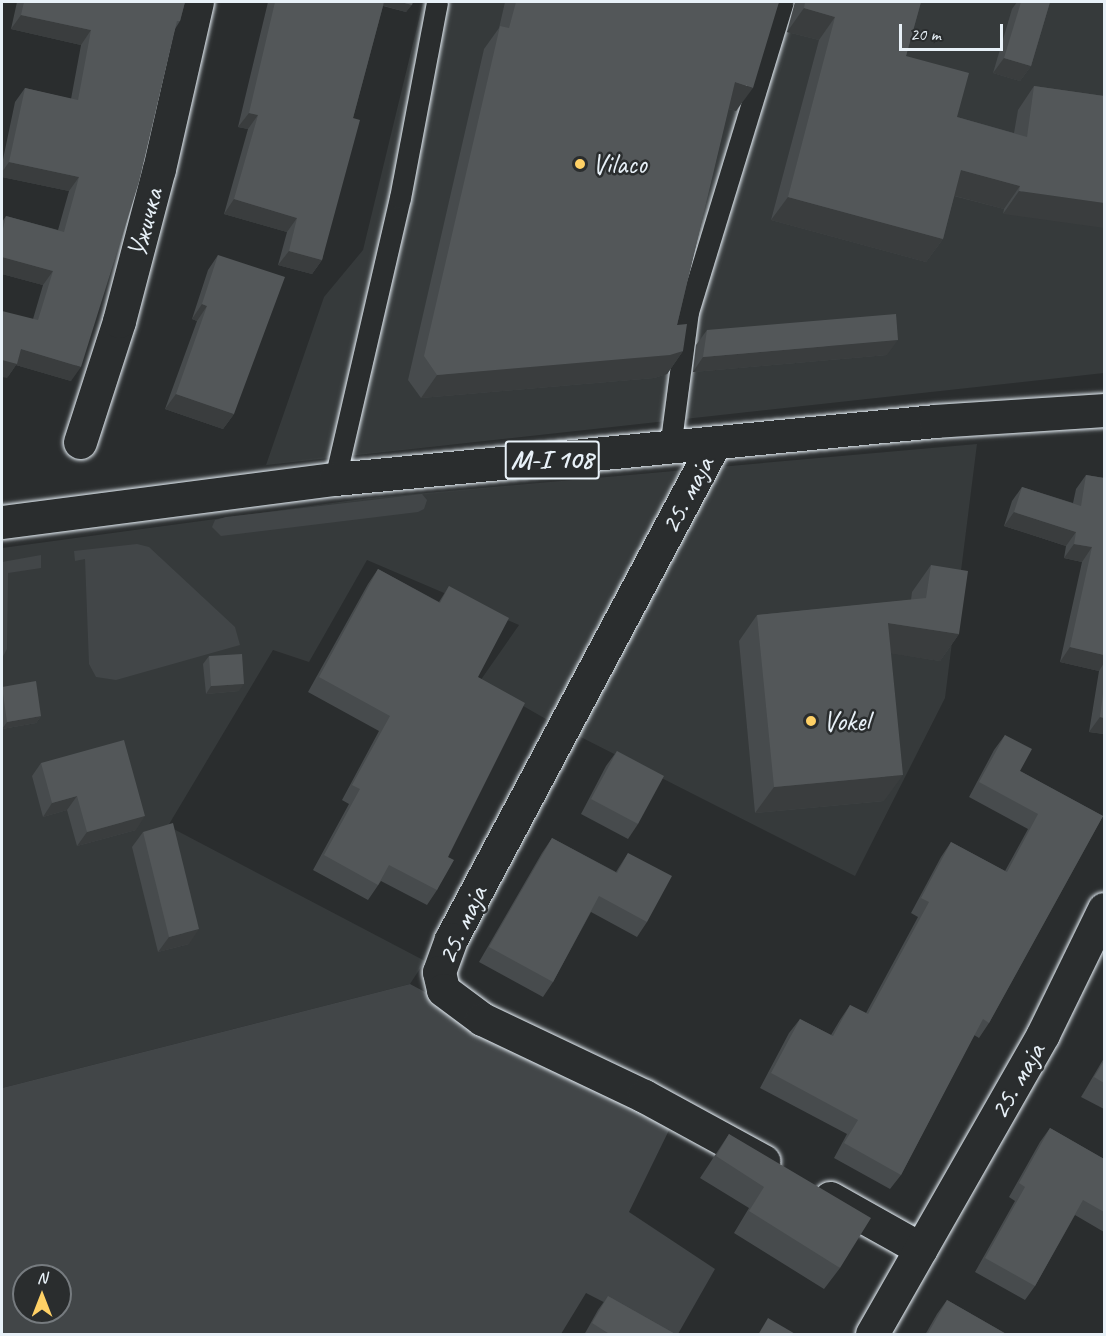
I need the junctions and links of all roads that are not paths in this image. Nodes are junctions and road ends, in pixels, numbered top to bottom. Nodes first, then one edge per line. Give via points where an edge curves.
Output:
1 (197, 2) edge
2 (437, 2) edge
3 (783, 2) edge
4 (1104, 410) edge
5 (80, 441) dead end
6 (714, 444) junction
7 (670, 448) junction
8 (335, 479) junction
9 (2, 522) edge
10 (1104, 909) edge
11 (921, 1249) junction
12 (872, 1335) edge

1 - 5 street, Ужичка via 148,213 119,321
2 - 8 lane via 400,198
3 - 7 lane via 688,312
4 - 6 street, M-I 108 via 936,421
6 - 7 street, M-I 108
6 - 11 street, 25. маја via 451,939 439,968 439,981 456,1003 482,1019 644,1096
7 - 8 street, M-I 108
8 - 9 street, M-I 108
10 - 11 street, 25. маја via 1043,1034
11 - 12 street, 25. маја

